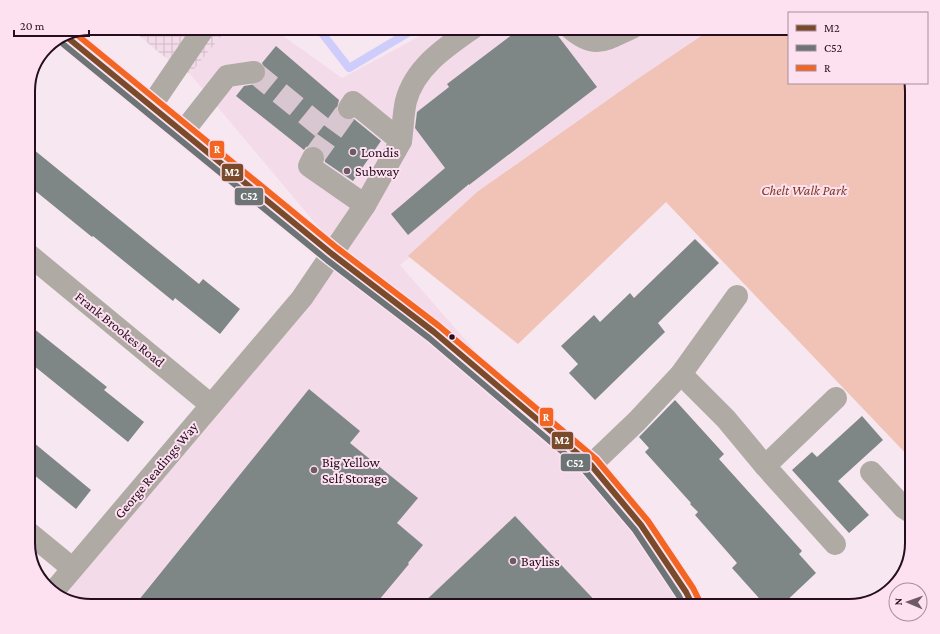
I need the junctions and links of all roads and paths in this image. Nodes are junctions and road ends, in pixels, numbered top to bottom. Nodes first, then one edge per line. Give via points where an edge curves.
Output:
1 (199, 35) edge
2 (463, 35) edge
3 (578, 35) edge
4 (616, 35) edge
5 (73, 38) edge
6 (254, 72) dead end
7 (151, 106) junction
8 (349, 108) dead end
9 (183, 132) junction
10 (401, 141) junction
11 (313, 158) dead end
12 (365, 205) junction
13 (332, 254) junction
14 (35, 260) edge
15 (737, 296) dead end
16 (681, 374) junction
17 (836, 398) dead end
18 (211, 405) junction
19 (591, 465) junction
20 (765, 466) junction
21 (871, 472) dead end
22 (905, 509) edge
23 (35, 538) edge
24 (835, 544) dead end
25 (72, 568) junction
26 (57, 587) edge
27 (690, 599) edge

1 - 7 street
2 - 10 street via 429,61 414,83 406,101
3 - 4 street via 593,41 603,41
5 - 7 main road
6 - 9 street via 227,76
7 - 9 main road
8 - 10 street via 353,102
9 - 13 main road
10 - 12 street, George Readings Way
11 - 12 street via 309,166
12 - 13 street, George Readings Way
13 - 18 street, George Readings Way via 302,298
13 - 19 main road via 434,332
14 - 18 street, Frank Brookes Road
15 - 16 street
16 - 19 street
16 - 20 street via 726,419
17 - 20 street
18 - 25 street, George Readings Way
19 - 27 main road via 641,525
20 - 24 street
21 - 22 street
23 - 25 street
25 - 26 street, George Readings Way

